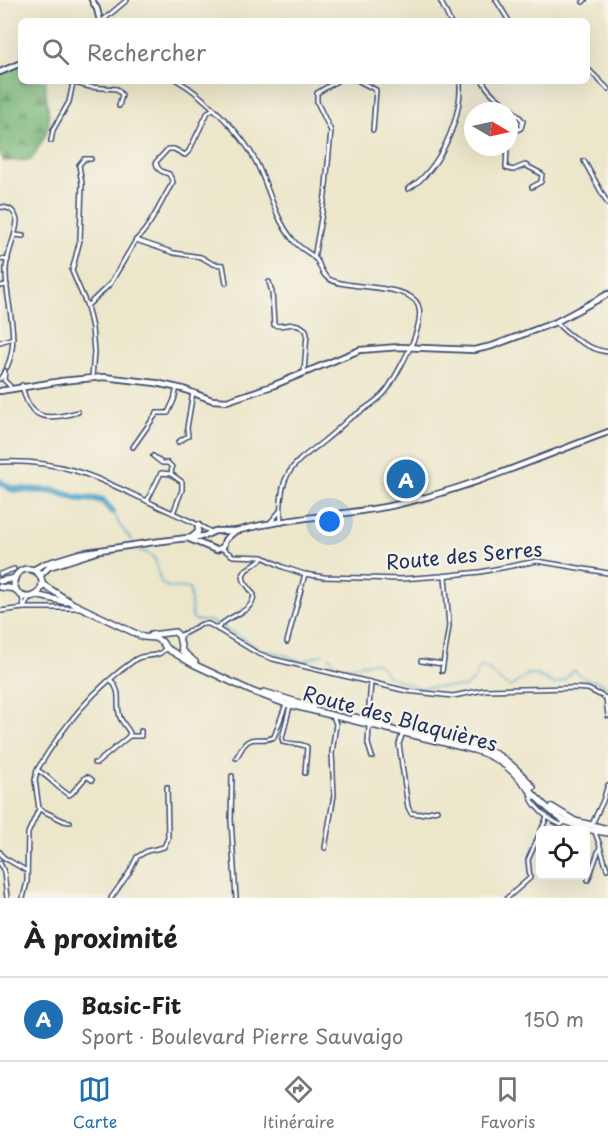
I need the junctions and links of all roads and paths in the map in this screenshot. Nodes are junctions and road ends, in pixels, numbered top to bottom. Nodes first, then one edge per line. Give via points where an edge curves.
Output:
1 (92, 0) edge
2 (127, 0) edge
3 (440, 0) edge
4 (496, 0) edge
5 (100, 18) edge
6 (101, 18) edge
7 (449, 18) edge
8 (507, 18) edge
9 (18, 64) edge
10 (590, 71) edge
11 (0, 72) edge
12 (73, 84) edge
13 (77, 84) edge
14 (183, 84) edge
15 (333, 84) edge
16 (365, 84) edge
17 (460, 84) edge
18 (485, 84) edge
19 (608, 89) edge
20 (504, 102) edge
21 (119, 106) dead end
22 (213, 109) junction
23 (518, 116) edge
24 (373, 130) dead end
25 (518, 130) edge
26 (51, 141) dead end
27 (507, 156) edge
28 (91, 159) dead end
29 (584, 161) dead end
30 (531, 188) dead end
31 (408, 189) dead end
32 (0, 200) edge
33 (608, 204) edge
34 (2, 207) edge
35 (15, 235) junction
36 (23, 236) dead end
37 (136, 240) junction
38 (314, 258) junction
39 (0, 259) edge
40 (8, 261) junction
41 (0, 268) edge
42 (6, 269) junction
43 (269, 282) dead end
44 (226, 283) dead end
45 (7, 285) junction
46 (0, 286) edge
47 (608, 294) edge
48 (87, 306) junction
49 (556, 322) junction
50 (13, 338) junction
51 (0, 342) edge
52 (411, 347) junction
53 (608, 352) edge
54 (7, 367) dead end
55 (305, 373) junction
56 (92, 376) junction
57 (0, 380) edge
58 (10, 386) junction
59 (22, 386) junction
60 (177, 387) junction
61 (0, 389) edge
62 (193, 392) junction
63 (78, 412) dead end
64 (608, 432) edge
65 (178, 442) dead end
66 (133, 447) dead end
67 (153, 456) dead end
68 (0, 462) edge
69 (171, 474) junction
70 (147, 501) junction
71 (280, 511) junction
72 (173, 513) junction
73 (281, 523) junction
74 (268, 524) junction
75 (198, 525) junction
76 (237, 531) junction
77 (220, 532) junction
78 (209, 534) junction
79 (190, 537) junction
80 (225, 540) junction
81 (207, 545) junction
82 (221, 548) junction
83 (99, 551) junction
84 (253, 557) junction
85 (264, 557) junction
86 (256, 562) junction
87 (14, 569) dead end
88 (33, 570) junction
89 (608, 573) edge
90 (0, 574) edge
91 (305, 574) junction
92 (40, 576) junction
93 (445, 576) junction
94 (15, 578) junction
95 (0, 581) edge
96 (42, 584) junction
97 (0, 587) edge
98 (16, 590) junction
99 (22, 596) junction
100 (32, 596) junction
101 (72, 603) junction
102 (24, 608) junction
103 (84, 608) junction
104 (0, 611) edge
105 (217, 629) junction
106 (137, 634) junction
107 (165, 634) junction
108 (179, 636) junction
109 (162, 642) junction
110 (287, 642) dead end
111 (179, 644) junction
112 (169, 648) junction
113 (421, 661) dead end
114 (443, 664) junction
115 (204, 668) junction
116 (442, 671) dead end
117 (111, 680) junction
118 (371, 682) junction
119 (234, 683) junction
120 (607, 698) edge
121 (288, 705) junction
122 (333, 716) junction
123 (608, 716) edge
124 (368, 723) junction
125 (402, 730) junction
126 (141, 731) dead end
127 (129, 736) junction
128 (372, 757) dead end
129 (236, 758) dead end
130 (94, 763) dead end
131 (37, 770) junction
132 (305, 773) dead end
133 (232, 776) dead end
134 (92, 780) dead end
135 (608, 785) edge
136 (167, 787) dead end
137 (530, 788) junction
138 (39, 809) junction
139 (437, 810) dead end
140 (555, 810) junction
141 (547, 817) junction
142 (565, 821) junction
143 (70, 822) dead end
144 (593, 822) dead end
145 (581, 823) junction
146 (604, 829) edge
147 (600, 847) junction
148 (325, 848) dead end
149 (0, 852) edge
150 (0, 863) edge
151 (607, 868) edge
152 (27, 871) junction
153 (590, 874) edge
154 (7, 898) edge
155 (23, 898) edge
156 (111, 898) edge
157 (236, 898) edge
158 (507, 898) edge

1 - 5 main road
2 - 6 street
3 - 7 street
4 - 8 street
9 - 11 main road
10 - 19 street
12 - 26 street
13 - 21 street via 117,89 122,95
14 - 22 street
15 - 38 street via 317,93 317,102 331,131
16 - 24 street via 376,90
17 - 31 street via 459,105 439,159
18 - 20 street
22 - 37 street via 189,151 185,154 168,149 156,162 173,182
22 - 38 street via 254,158 281,224 293,242
23 - 25 street via 523,122
27 - 30 street via 506,168 513,170 525,165 542,174 541,182
28 - 48 street via 84,159 79,165 80,240 72,271
29 - 33 street
32 - 34 street
34 - 35 street via 16,213
35 - 36 street
35 - 40 street
37 - 44 street via 223,265
37 - 48 street via 110,284
38 - 52 street via 330,281 377,287 417,302 420,315
39 - 40 street
40 - 42 street
41 - 42 street
42 - 45 street
43 - 55 street via 274,325 292,323 308,334
45 - 46 street
45 - 50 street
47 - 49 main road
48 - 56 street via 94,340
49 - 52 main road via 474,350
49 - 53 street via 576,339
50 - 51 street
50 - 54 street
52 - 55 main road via 360,351
52 - 71 street via 386,392 305,455 289,473
55 - 62 main road via 234,399 219,401
56 - 59 main road
56 - 60 main road
57 - 58 street via 5,371 4,380
58 - 59 main road
58 - 61 main road
59 - 61 main road
59 - 63 street via 25,400 40,415 51,418
60 - 62 main road
60 - 66 street via 168,413 157,413
62 - 65 street via 188,436
64 - 73 main road via 422,499
67 - 69 street via 168,463
68 - 70 street via 41,462 71,468
69 - 70 street via 161,472
69 - 72 street via 182,482
70 - 72 street
71 - 73 street
71 - 74 street
72 - 75 street
73 - 74 main road
74 - 76 main road
75 - 78 street
75 - 79 main road via 198,532
76 - 77 main road
76 - 80 main road
77 - 78 main road
77 - 80 main road
78 - 79 main road
78 - 81 main road
79 - 81 main road
79 - 83 main road
80 - 82 main road
81 - 82 main road via 214,550
82 - 84 street, Route des Serres via 233,556
83 - 88 main road via 65,557
83 - 92 main road via 49,567
84 - 85 street, Route des Serres
84 - 86 street
85 - 86 street
85 - 91 street, Route des Serres
86 - 105 street via 243,576 254,594 253,602 222,621
87 - 90 street
88 - 92 main road
88 - 94 main road via 25,570
89 - 93 street, Route des Serres via 537,561
91 - 93 street, Route des Serres via 355,579
91 - 110 street
92 - 96 main road
93 - 114 street via 449,626
94 - 95 main road
94 - 98 main road
96 - 100 main road
96 - 101 main road
97 - 98 main road
98 - 99 main road
99 - 100 main road
99 - 102 street
100 - 101 main road
100 - 102 street
101 - 103 main road
102 - 103 street
102 - 104 street
103 - 106 main road
105 - 108 street via 201,624
105 - 118 street via 273,659
106 - 107 main road
106 - 109 main road
107 - 108 main road
107 - 109 main road
108 - 111 main road
109 - 112 main road
111 - 112 main road
111 - 115 main road via 184,654
112 - 115 main road
112 - 117 street via 136,659
113 - 114 street
114 - 116 street
115 - 119 main road, Route des Blaquières
117 - 127 street via 117,688 119,714
117 - 131 street via 78,710
118 - 120 street via 453,696 483,690 573,688 588,689
118 - 124 street
119 - 121 main road, Route des Blaquières
119 - 124 main road, Route des Blaquières
120 - 123 street
121 - 122 main road, Route des Blaquières
121 - 129 street via 274,737 250,740
121 - 132 street via 282,738 283,742 307,747
122 - 124 main road, Route des Blaquières
122 - 148 street via 334,795
124 - 125 main road, Route des Blaquières
124 - 128 street
125 - 137 main road, Route des Blaquières via 494,757
125 - 139 street via 399,744 408,807 411,813 420,814
125 - 140 main road, Route des Blaquières via 494,752 511,764
126 - 127 street via 141,736
127 - 130 street
131 - 134 street via 69,795 86,777
131 - 138 street
133 - 157 street
135 - 144 street
136 - 156 street via 168,838 164,847 147,850 137,857
137 - 141 street via 531,799
137 - 142 main road, Route des Blaquières
138 - 143 street
138 - 152 street via 28,833
140 - 142 street
140 - 145 main road, Route des Blaquières
141 - 142 street via 561,825
141 - 158 street via 528,860 530,878
142 - 145 street
142 - 146 main road, Route des Blaquières
145 - 146 main road, Route des Blaquières
146 - 147 street
147 - 151 street
147 - 153 street
149 - 152 street
150 - 154 street
152 - 155 street

